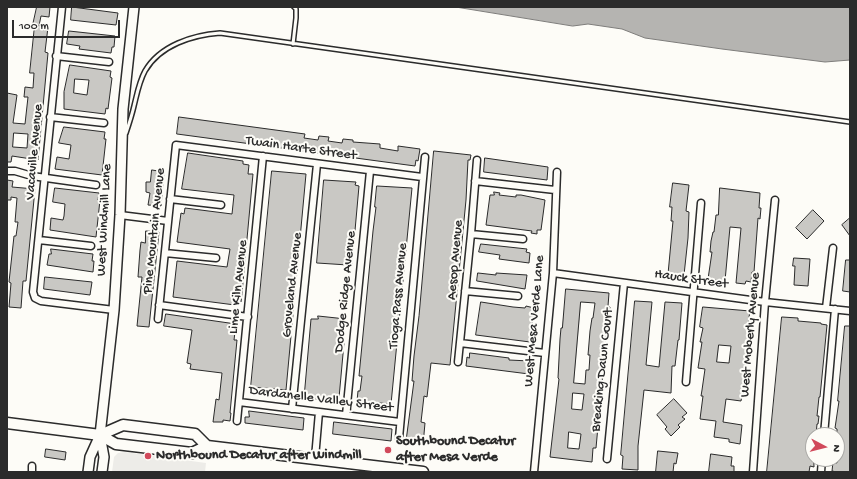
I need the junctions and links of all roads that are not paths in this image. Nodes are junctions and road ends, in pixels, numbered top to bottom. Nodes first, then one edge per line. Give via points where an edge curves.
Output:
1 (62, 7) edge
2 (134, 7) edge
3 (296, 8) edge
4 (293, 44) junction
5 (56, 56) junction
6 (109, 62) dead end
7 (50, 117) junction
8 (850, 122) edge
9 (104, 124) dead end
10 (176, 145) joint
11 (122, 146) junction
12 (263, 156) junction
13 (425, 157) dead end
14 (477, 160) dead end
15 (317, 164) junction
16 (7, 171) edge
17 (370, 171) junction
18 (557, 172) dead end
19 (422, 177) junction
20 (45, 178) junction
21 (475, 180) junction
22 (96, 185) dead end
23 (555, 190) junction
24 (170, 199) junction
25 (775, 200) dead end
26 (701, 203) dead end
27 (221, 205) dead end
28 (120, 215) junction
29 (168, 221) junction
30 (471, 234) junction
31 (523, 239) dead end
32 (39, 240) junction
33 (91, 246) dead end
34 (833, 248) dead end
35 (165, 253) junction
36 (216, 258) dead end
37 (553, 273) junction
38 (624, 283) junction
39 (465, 291) junction
40 (694, 292) junction
41 (518, 296) dead end
42 (765, 302) junction
43 (160, 305) junction
44 (826, 308) junction
45 (835, 309) junction
46 (114, 310) junction
47 (850, 311) edge
48 (248, 317) junction
49 (158, 319) dead end
50 (460, 343) junction
51 (545, 352) junction
52 (458, 362) dead end
53 (686, 382) dead end
54 (239, 402) junction
55 (292, 409) junction
56 (319, 412) junction
57 (346, 416) junction
58 (237, 421) dead end
59 (400, 422) junction
60 (7, 424) edge
61 (825, 427) edge
62 (100, 435) junction
63 (399, 438) dead end
64 (207, 446) junction
65 (315, 458) junction
66 (607, 459) dead end
67 (412, 471) edge
68 (88, 472) edge
69 (102, 472) edge
70 (423, 472) edge
71 (534, 472) edge
72 (753, 472) edge

1 - 5 street, Vacaville Avenue
2 - 11 street, West Windmill Lane via 123,109
3 - 4 lane
4 - 8 lane
4 - 11 lane via 220,33 204,34 171,46 146,70 138,87
5 - 6 street
5 - 7 street, Vacaville Avenue
7 - 9 street
7 - 20 street, Vacaville Avenue
10 - 12 street, Twain Harte Street
10 - 24 street, Pine Mountain Avenue
11 - 28 street, West Windmill Lane
12 - 15 street, Twain Harte Street
12 - 48 street, Lime Kiln Avenue
13 - 19 street, Tioga Pass Avenue
14 - 21 street, Aesop Avenue
15 - 17 street, Twain Harte Street
15 - 55 street, Groveland Avenue
16 - 20 street
17 - 19 street, Twain Harte Street
17 - 57 street, Dodge Ridge Avenue
18 - 23 street, West Mesa Verde Lane
19 - 59 street, Tioga Pass Avenue
20 - 22 street
20 - 32 street, Vacaville Avenue
21 - 23 street
21 - 30 street, Aesop Avenue
23 - 37 street, West Mesa Verde Lane
24 - 27 street
24 - 29 street, Pine Mountain Avenue
25 - 42 street, West Moberly Avenue
26 - 40 street
28 - 29 street
28 - 46 street, West Windmill Lane
29 - 35 street, Pine Mountain Avenue
30 - 31 street
30 - 39 street, Aesop Avenue
32 - 33 street
32 - 46 street, Vacaville Avenue via 33,292 35,298 41,301
34 - 44 street
35 - 36 street
35 - 43 street, Pine Mountain Avenue
37 - 38 street, Hauck Street
37 - 51 street, West Mesa Verde Lane
38 - 40 street, Hauck Street
38 - 66 street, Breaking Dawn Court
39 - 41 street
39 - 50 street, Aesop Avenue
40 - 42 street, Hauck Street
40 - 53 street
42 - 44 street, Hauck Street
42 - 72 street, West Moberly Avenue
43 - 48 street
43 - 49 street, Pine Mountain Avenue
44 - 45 street, Hauck Street
45 - 47 street, Hauck Street
45 - 61 street
46 - 62 street, West Windmill Lane
48 - 54 street, Lime Kiln Avenue
50 - 51 street
50 - 52 street, Aesop Avenue
51 - 71 street, West Mesa Verde Lane
54 - 55 street, Dardanelle Valley Street
54 - 58 street, Lime Kiln Avenue
55 - 56 street, Dardanelle Valley Street
56 - 57 street, Dardanelle Valley Street
56 - 65 street
57 - 59 street, Dardanelle Valley Street
59 - 63 street, Tioga Pass Avenue
60 - 62 main road
62 - 64 main road via 116,444 192,453
62 - 64 main road via 123,425 195,434
62 - 68 street, West Windmill Lane via 90,457
62 - 69 street, West Windmill Lane via 104,456
64 - 65 main road
65 - 67 main road
67 - 70 main road

